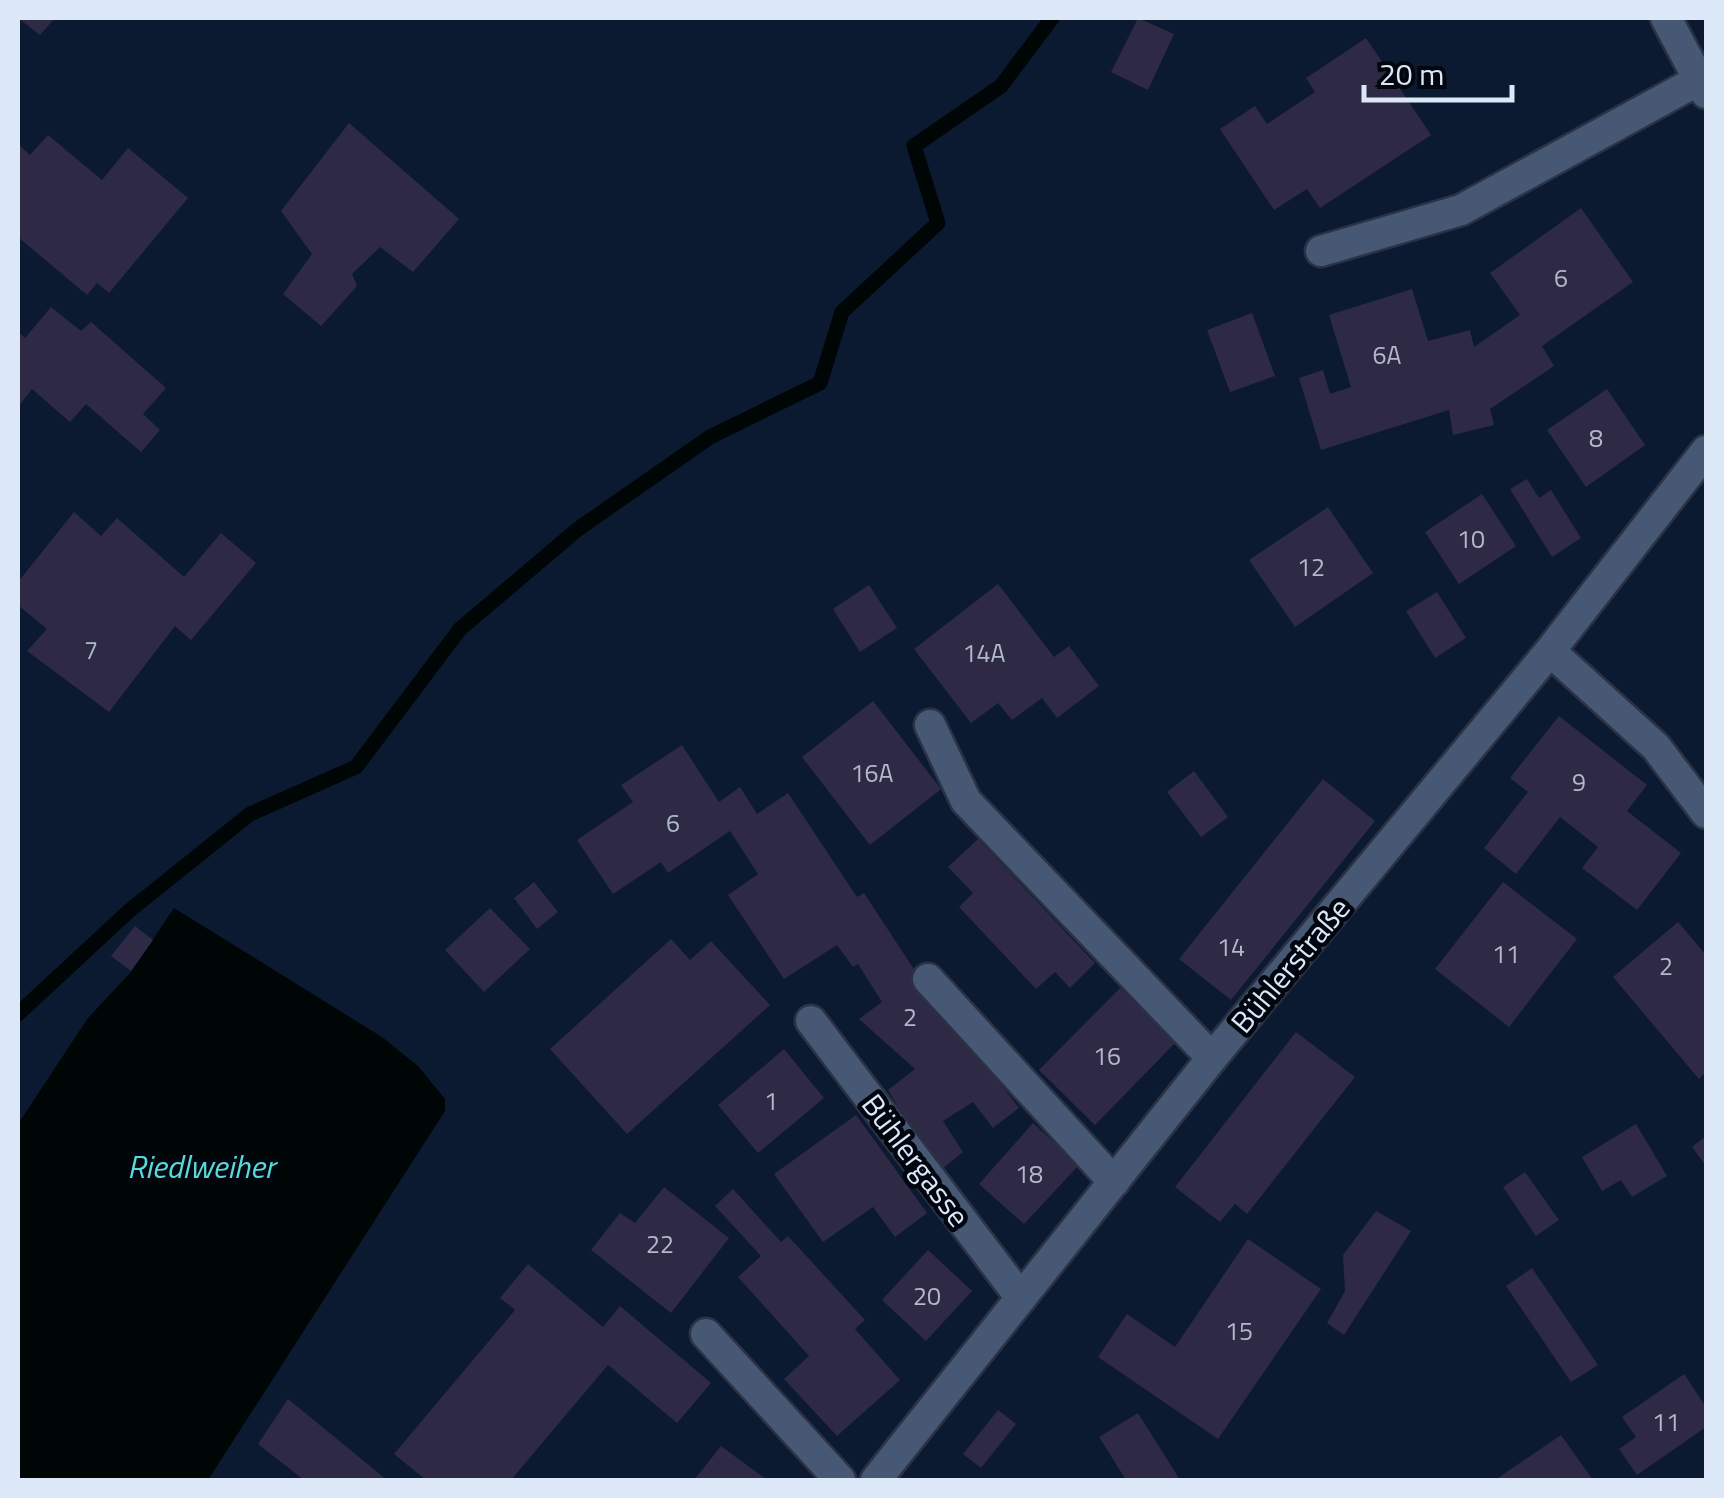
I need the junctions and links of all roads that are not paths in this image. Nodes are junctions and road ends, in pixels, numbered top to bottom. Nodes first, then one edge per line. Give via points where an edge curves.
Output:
1 (1666, 18) edge
2 (1704, 82) edge
3 (1321, 251) dead end
4 (1706, 451) edge
5 (1550, 651) junction
6 (930, 725) dead end
7 (1706, 813) edge
8 (928, 979) dead end
9 (812, 1022) dead end
10 (1212, 1058) junction
11 (1114, 1182) junction
12 (1021, 1298) junction
13 (706, 1334) dead end
14 (840, 1480) edge
15 (876, 1480) edge

1 - 2 street
2 - 3 street via 1461,210
4 - 5 street, Bühlerstraße
5 - 7 street via 1656,747
5 - 10 street, Bühlerstraße
6 - 10 street via 966,800
8 - 11 street
9 - 12 street, Bühlergasse
10 - 11 street, Bühlerstraße
11 - 12 street, Bühlerstraße
12 - 15 street, Bühlerstraße
13 - 14 street

